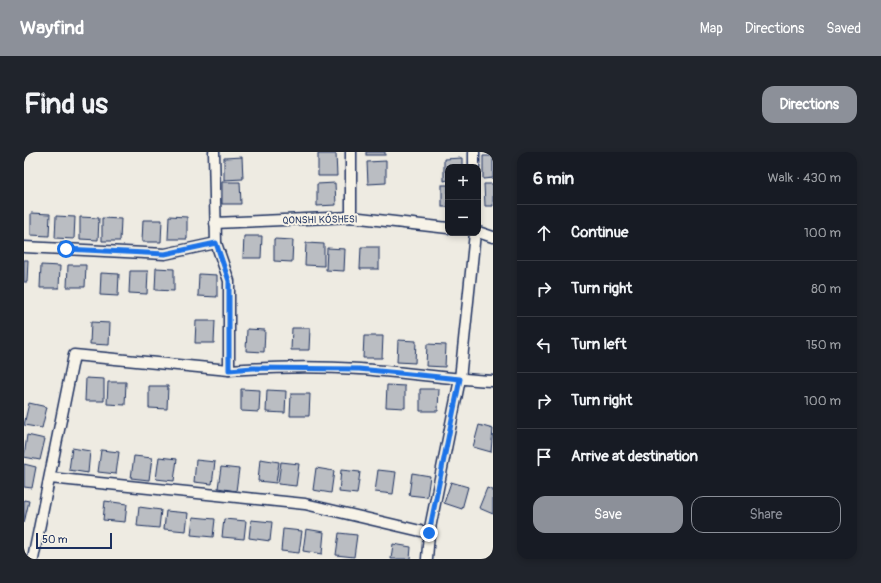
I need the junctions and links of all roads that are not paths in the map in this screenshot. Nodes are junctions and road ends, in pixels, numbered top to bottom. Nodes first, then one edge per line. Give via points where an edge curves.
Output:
1 (214, 152) edge
2 (351, 152) edge
3 (474, 152) edge
4 (474, 164) edge
5 (351, 217) junction
6 (215, 223) junction
7 (445, 228) edge
8 (481, 233) edge
9 (475, 236) edge
10 (493, 237) edge
11 (216, 243) junction
12 (24, 247) edge
13 (229, 370) junction
14 (460, 379) junction
15 (493, 380) edge
16 (50, 478) junction
17 (429, 533) junction
18 (33, 559) edge
19 (427, 559) edge

1 - 6 street
2 - 5 street
3 - 4 street
5 - 6 street
5 - 7 street
6 - 11 street
8 - 10 street
9 - 14 street
11 - 12 street via 165,254
11 - 13 street via 229,281
13 - 14 street via 359,369
13 - 16 street via 74,355
14 - 15 street
14 - 17 street
16 - 17 street via 305,504
16 - 18 street
17 - 19 street

